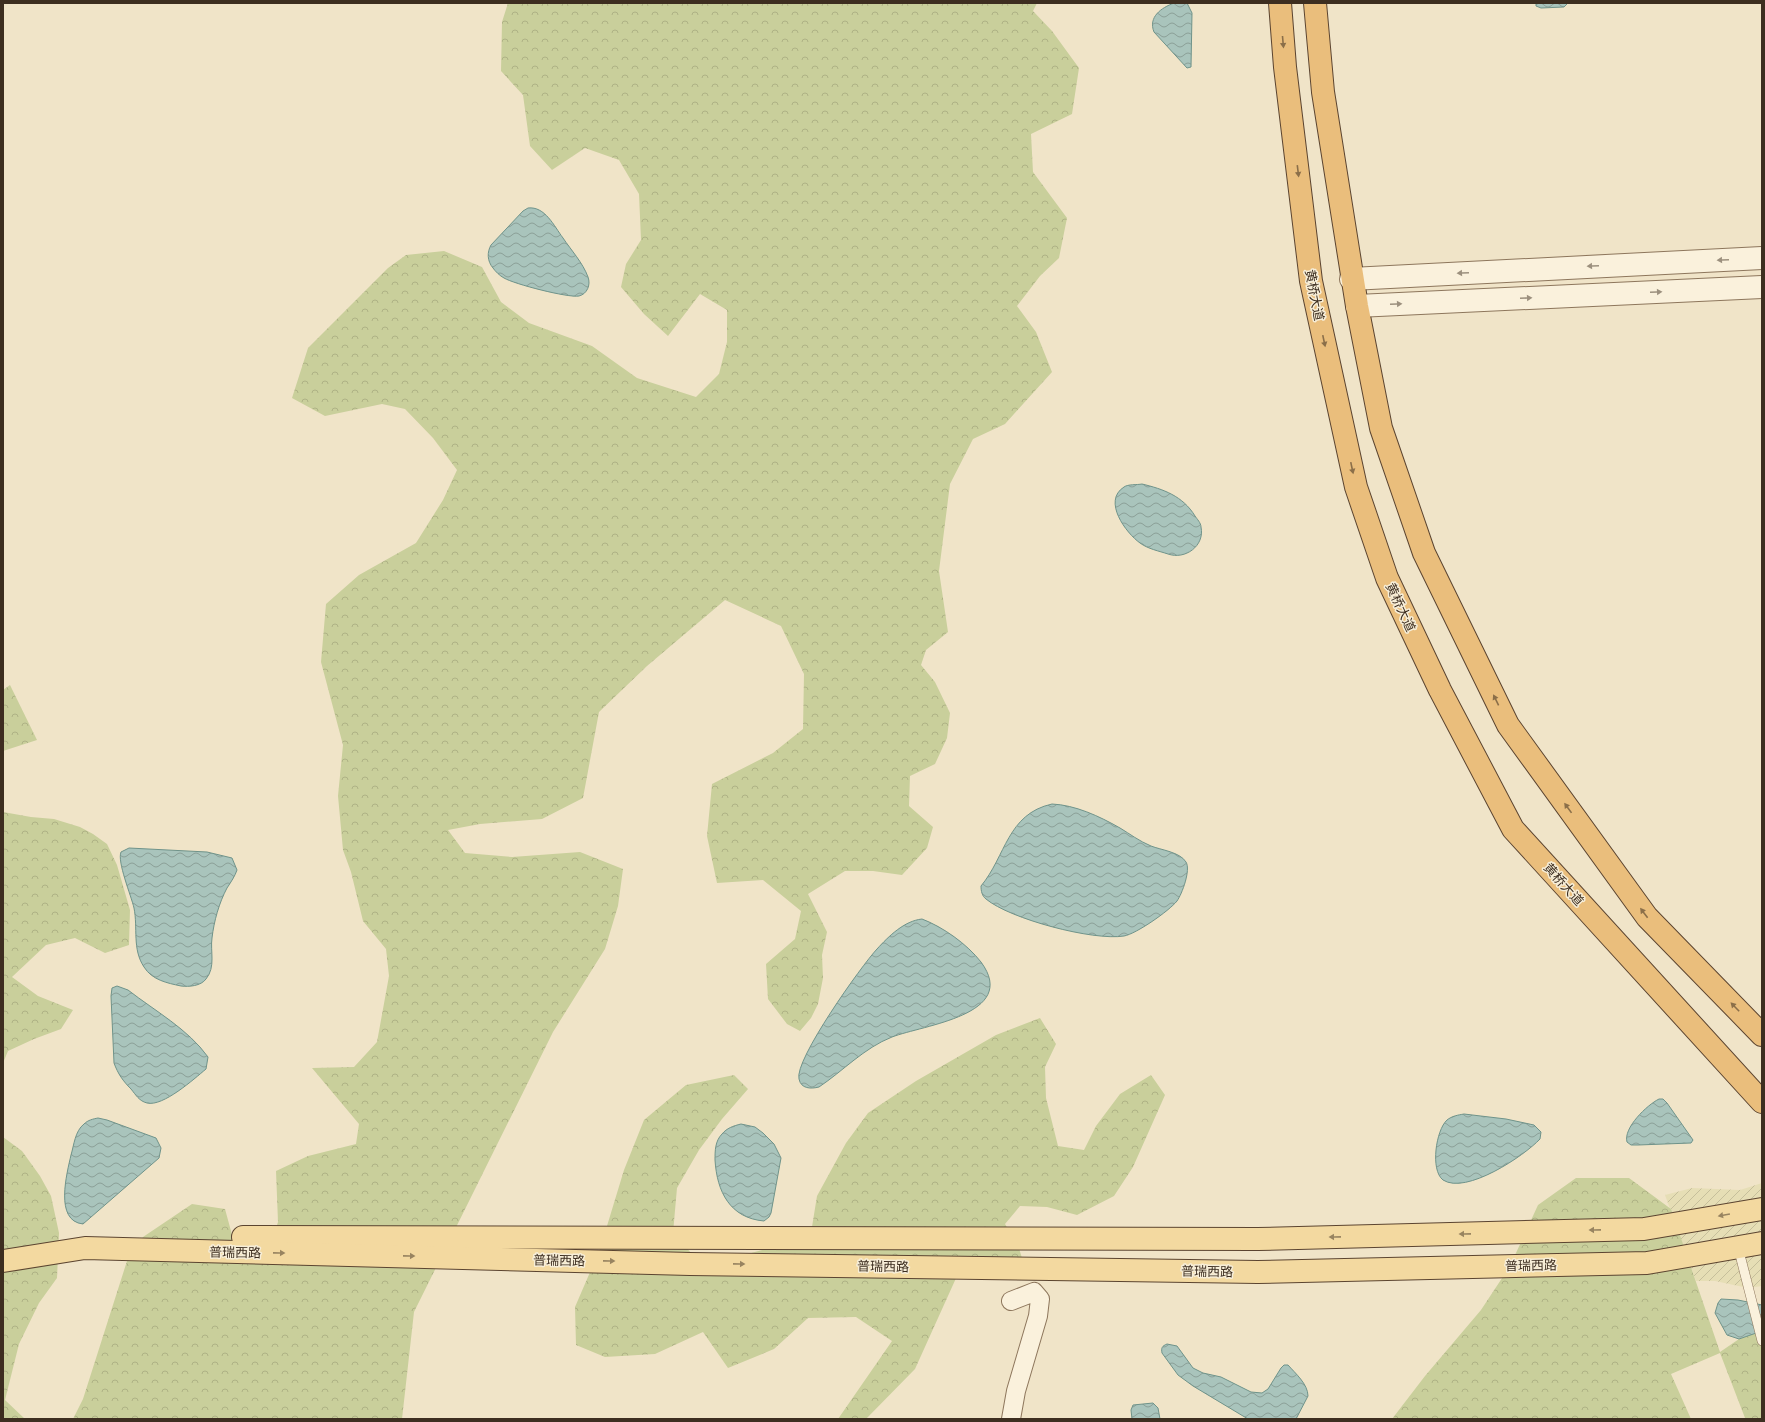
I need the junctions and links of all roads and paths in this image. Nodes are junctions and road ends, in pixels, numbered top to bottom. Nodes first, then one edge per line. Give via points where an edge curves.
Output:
1 (1280, 3) edge
2 (1315, 3) edge
3 (1762, 258) edge
4 (1352, 278) junction
5 (1762, 287) edge
6 (1357, 306) junction
7 (1762, 1034) edge
8 (1762, 1102) edge
9 (1762, 1209) edge
10 (1762, 1242) edge
11 (3, 1246) edge
12 (1738, 1247) junction
13 (3, 1261) edge
14 (1011, 1301) dead end
15 (1762, 1341) edge
16 (1011, 1419) edge

1 -> 8 highway, 黄桥大道 via 1285,67 1311,281 1356,487 1387,578 1440,690 1513,829
2 - 4 highway via 1323,92
3 -> 4 street
4 - 6 highway
6 -> 5 street
7 -> 6 highway via 1647,917 1508,725 1424,553 1381,428
9 -> 11 main road, 普瑞西路 via 1644,1229 1258,1239 77,1237
10 - 12 main road, 普瑞西路
13 -> 12 main road, 普瑞西路 via 85,1248 698,1264 1258,1272 1647,1262
12 - 15 lane
14 - 16 street via 1034,1292 1040,1299 1038,1316 1016,1391

